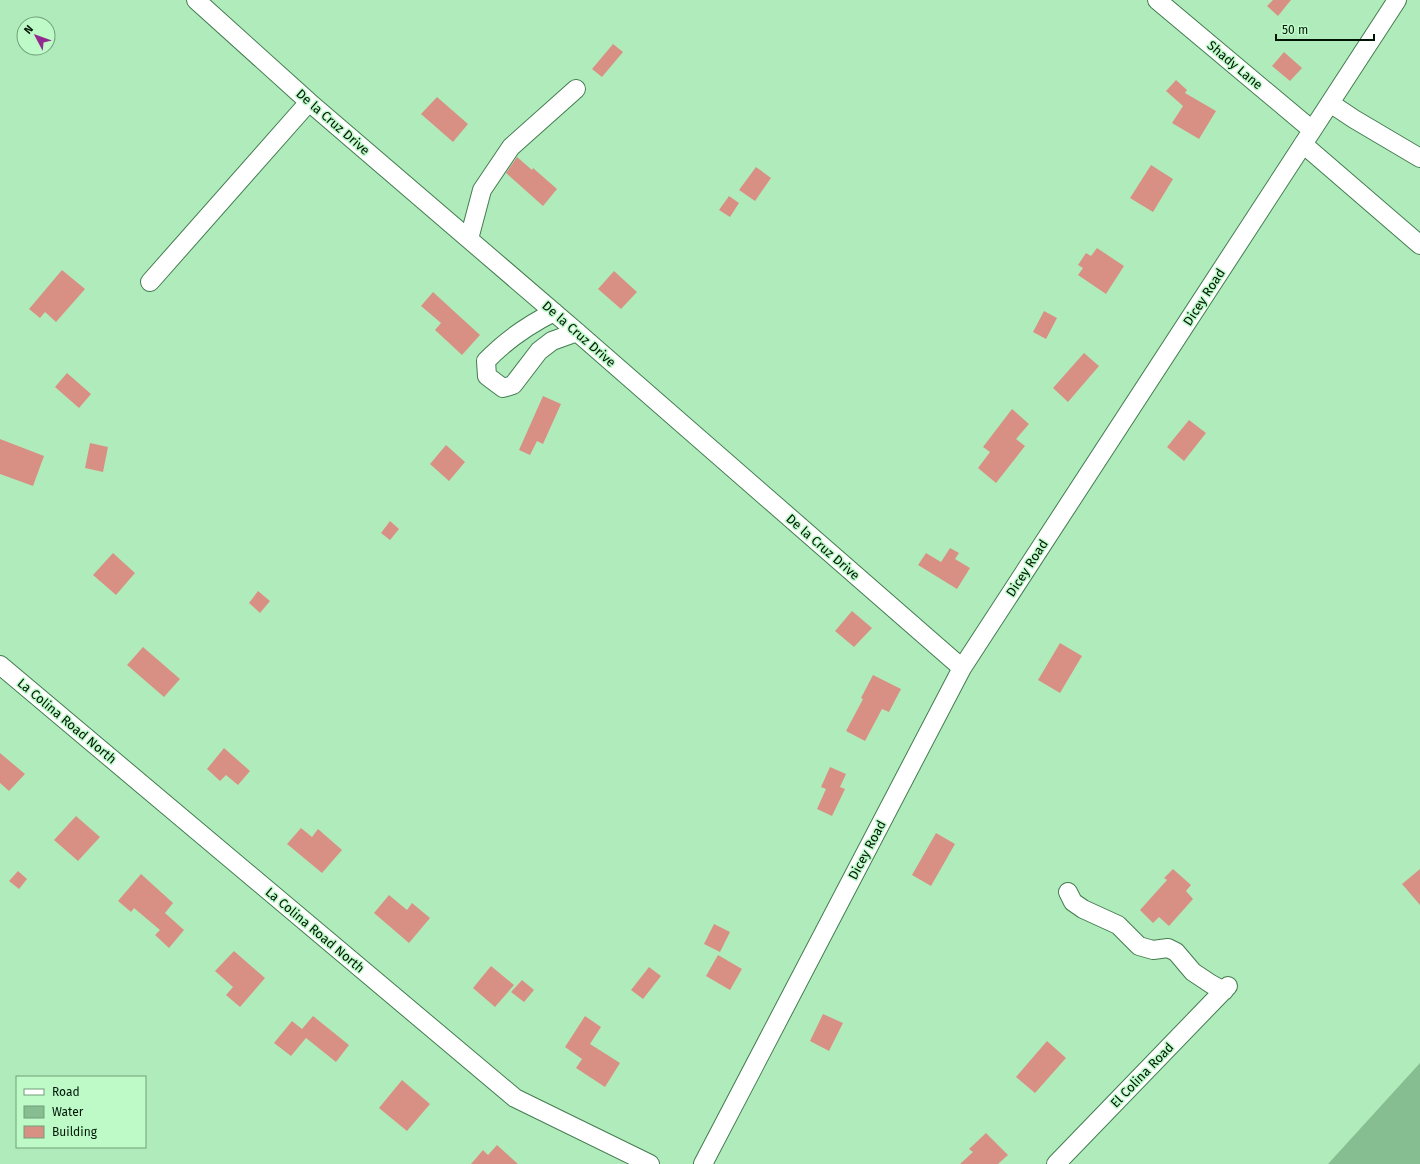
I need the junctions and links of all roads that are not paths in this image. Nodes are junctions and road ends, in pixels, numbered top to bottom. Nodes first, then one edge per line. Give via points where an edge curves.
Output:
1 (1157, 0) edge
2 (1397, 0) edge
3 (207, 4) edge
4 (576, 89) dead end
5 (309, 102) junction
6 (1330, 103) junction
7 (1308, 137) junction
8 (1420, 158) edge
9 (469, 239) junction
10 (1420, 246) edge
11 (150, 282) dead end
12 (554, 312) junction
13 (577, 332) junction
14 (0, 665) edge
15 (962, 668) junction
16 (1068, 892) dead end
17 (650, 1164) edge
18 (703, 1164) edge
19 (1056, 1164) edge

1 - 7 street, Shady Lane
2 - 6 street, Dicey Road
3 - 5 street, De la Cruz Drive
4 - 9 street via 511,146 482,190
5 - 9 street, De la Cruz Drive
5 - 11 street
6 - 7 street, Dicey Road
6 - 8 street
7 - 10 street, Shady Lane
7 - 15 street, Dicey Road
9 - 12 street, De la Cruz Drive
12 - 13 street, De la Cruz Drive
12 - 13 street via 500,346 486,360 487,376 503,388 513,385 539,351 552,341
13 - 15 street, De la Cruz Drive
14 - 17 street, La Colina Road North via 515,1098
15 - 18 street, Dicey Road
16 - 19 street, El Colina Road via 1074,902 1083,909 1118,925 1139,946 1153,950 1168,948 1176,952 1193,972 1211,984 1226,988

